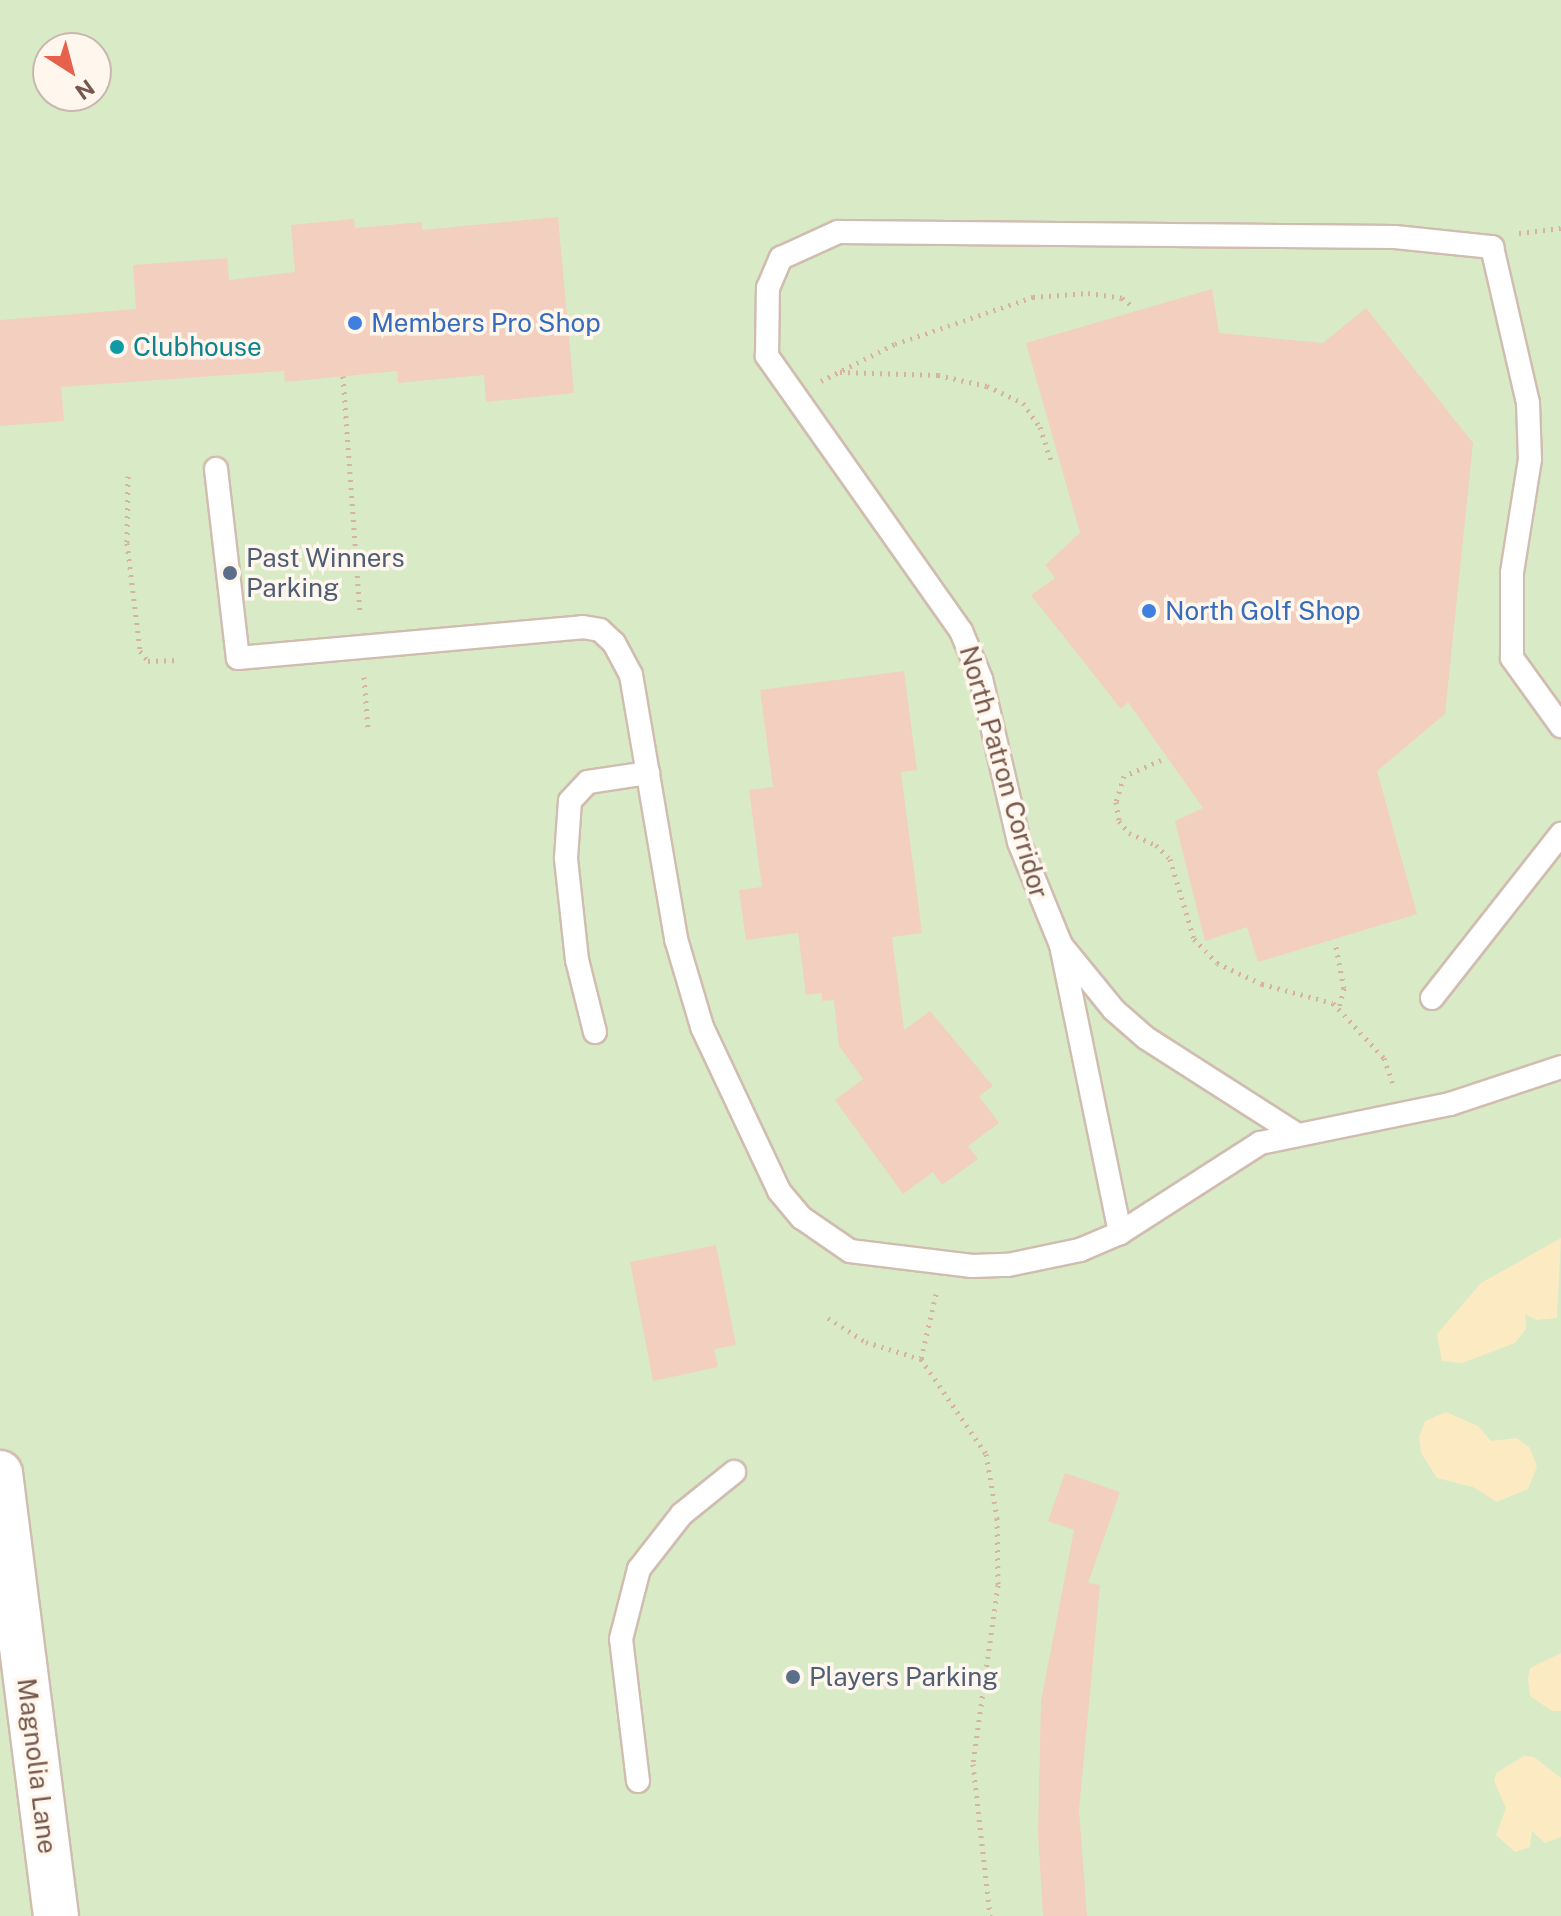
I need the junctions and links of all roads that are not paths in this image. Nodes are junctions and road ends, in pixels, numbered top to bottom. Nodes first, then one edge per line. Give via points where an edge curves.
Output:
1 (216, 469) dead end
2 (1561, 726) edge
3 (648, 773) junction
4 (1561, 834) edge
5 (1061, 945) junction
6 (1432, 998) dead end
7 (595, 1032) dead end
8 (1561, 1067) edge
9 (1293, 1132) junction
10 (1120, 1233) junction
11 (734, 1472) dead end
12 (0, 1473) edge
13 (638, 1781) dead end
14 (56, 1916) edge

1 - 3 lane via 238,658 477,634 600,630 614,643 631,675
2 - 5 lane, North Patron Corridor via 1512,658 1512,573 1530,459 1528,403 1492,247 1389,237 838,232 781,258 768,288 767,356 961,631 981,679 1019,842
3 - 7 lane via 588,782 570,801 568,872 577,960
3 - 10 lane via 688,986 719,1069 779,1191 802,1218 850,1251 943,1265 1034,1260 1080,1250
4 - 6 lane
5 - 9 lane, North Patron Corridor via 1114,1010 1146,1038
5 - 10 lane
8 - 9 lane via 1450,1104
9 - 10 lane via 1228,1159
11 - 13 lane via 682,1514 639,1569 621,1639
12 - 14 street, Magnolia Lane

